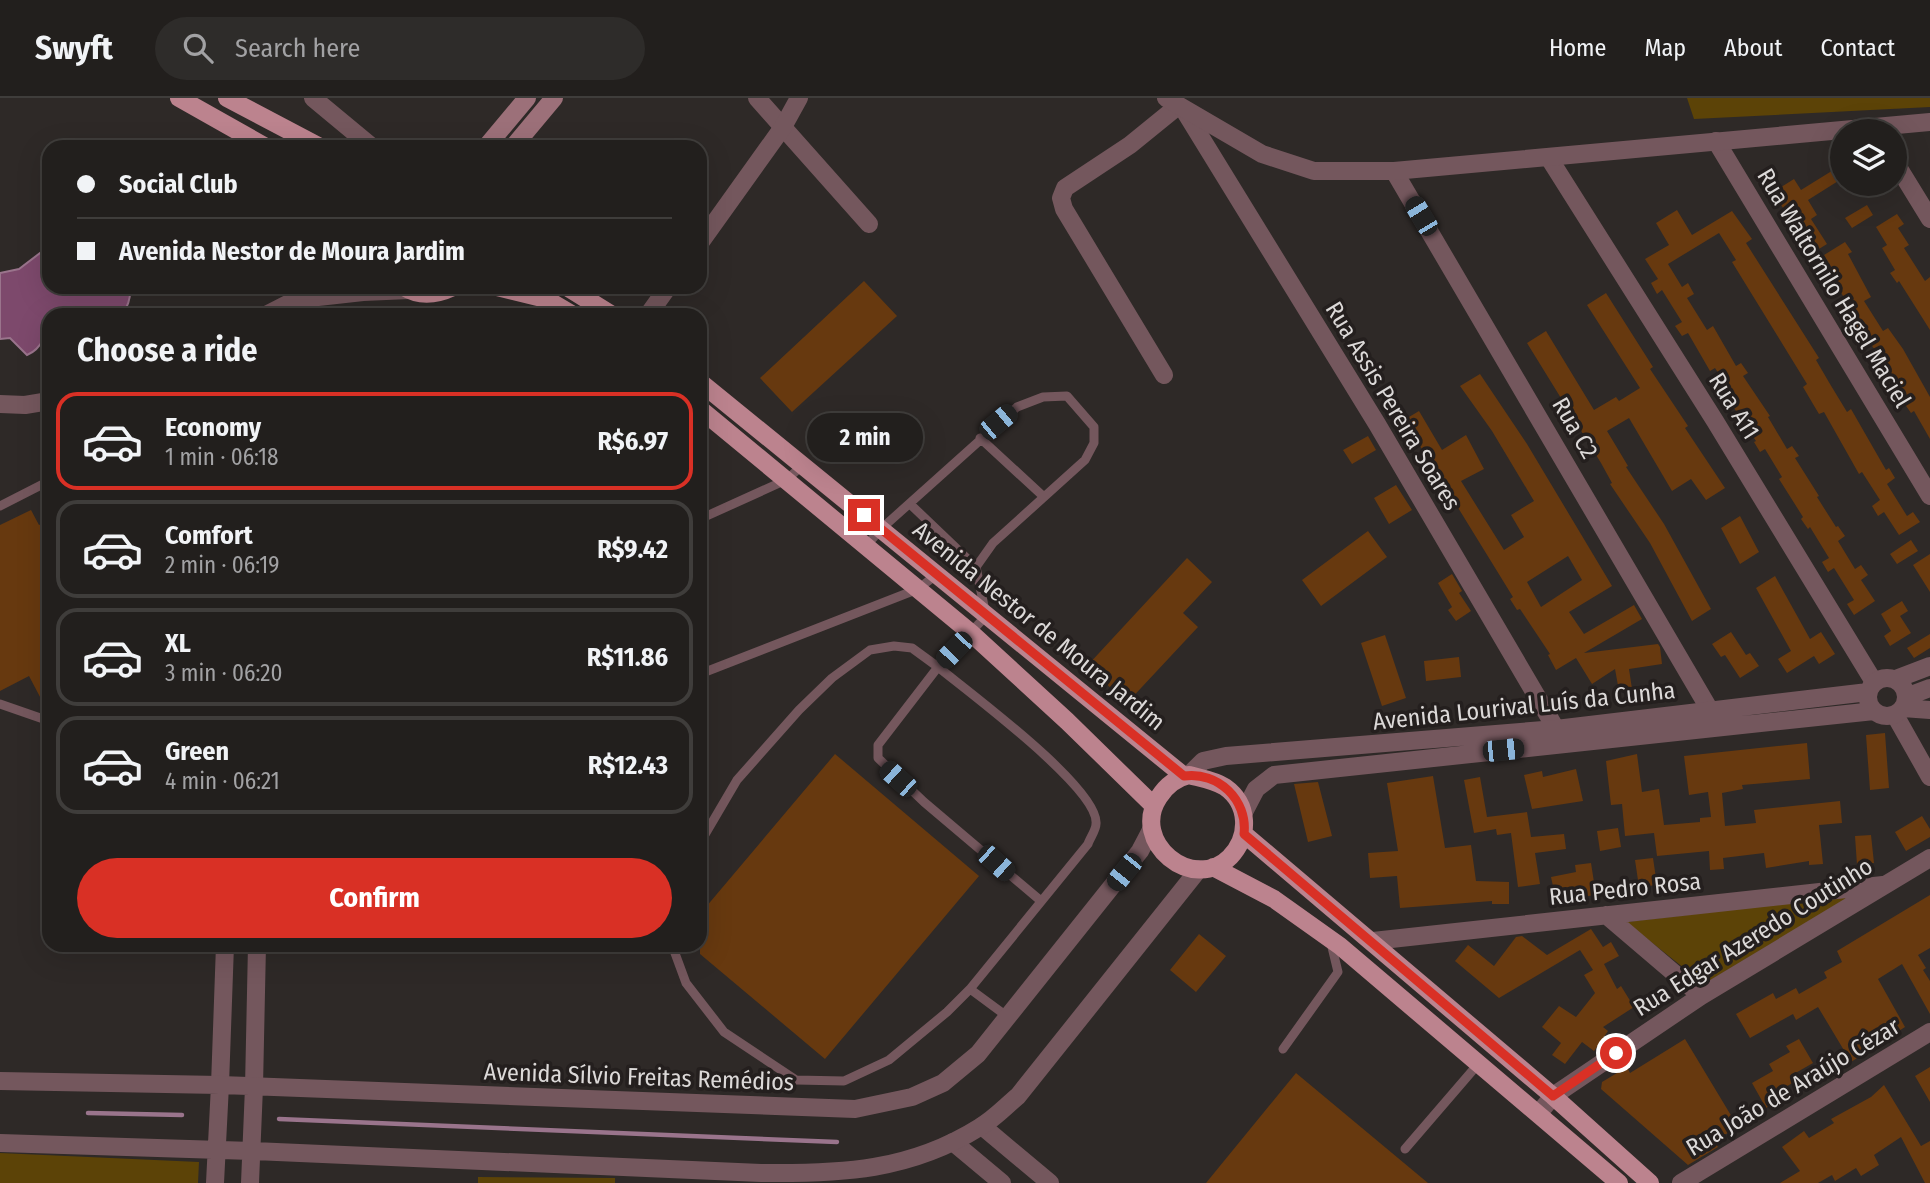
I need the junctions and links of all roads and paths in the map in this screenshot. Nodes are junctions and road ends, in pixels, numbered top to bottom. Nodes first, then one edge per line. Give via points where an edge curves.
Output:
1 (178, 98) edge
2 (227, 98) edge
3 (313, 98) edge
4 (527, 98) edge
5 (554, 98) edge
6 (757, 98) edge
7 (799, 98) edge
8 (1176, 105) edge
9 (1930, 122) edge
10 (1907, 125) edge
11 (783, 127) junction
12 (1830, 132) edge
13 (253, 140) edge
14 (307, 140) edge
15 (364, 140) edge
16 (492, 140) edge
17 (519, 140) edge
18 (1716, 141) junction
19 (1549, 158) junction
20 (1394, 171) junction
21 (1907, 182) edge
22 (1930, 219) edge
23 (869, 224) dead end
24 (707, 233) edge
25 (307, 294) edge
26 (345, 294) edge
27 (526, 294) edge
28 (578, 294) edge
29 (300, 299) junction
30 (281, 308) edge
31 (561, 308) edge
32 (601, 308) edge
33 (1164, 375) dead end
34 (707, 388) edge
35 (42, 402) edge
36 (0, 404) edge
37 (707, 415) edge
38 (980, 438) junction
39 (803, 465) junction
40 (786, 480) junction
41 (824, 483) junction
42 (42, 485) edge
43 (1930, 496) edge
44 (1044, 497) junction
45 (810, 498) junction
46 (910, 504) junction
47 (0, 506) edge
48 (707, 516) edge
49 (880, 529) junction
50 (866, 546) junction
51 (976, 567) junction
52 (936, 575) junction
53 (918, 589) junction
54 (986, 617) junction
55 (971, 633) junction
56 (1930, 666) edge
57 (938, 667) junction
58 (707, 671) edge
59 (1896, 679) junction
60 (1871, 687) junction
61 (1930, 688) edge
62 (0, 704) edge
63 (1901, 707) junction
64 (1930, 710) edge
65 (1874, 711) junction
66 (1711, 712) junction
67 (42, 719) edge
68 (1556, 729) junction
69 (1186, 776) junction
70 (1930, 777) edge
71 (1153, 805) junction
72 (1244, 812) junction
73 (1151, 830) junction
74 (707, 831) edge
75 (1244, 834) junction
76 (1930, 858) edge
77 (1206, 868) junction
78 (1883, 885) junction
79 (1041, 901) junction
80 (1606, 915) junction
81 (1330, 938) junction
82 (1373, 941) junction
83 (225, 952) edge
84 (257, 952) edge
85 (674, 952) edge
86 (970, 989) junction
87 (1701, 996) junction
88 (1008, 1017) junction
89 (1930, 1032) edge
90 (1283, 1049) dead end
91 (1479, 1063) junction
92 (0, 1081) edge
93 (220, 1085) junction
94 (254, 1087) junction
95 (1553, 1096) junction
96 (1539, 1113) junction
97 (982, 1126) junction
98 (953, 1142) junction
99 (0, 1143) edge
100 (217, 1150) junction
101 (1405, 1150) dead end
102 (252, 1151) junction
103 (215, 1183) edge
104 (250, 1183) edge
105 (1002, 1183) edge
106 (1049, 1183) edge
107 (1619, 1183) edge
108 (1650, 1183) edge
109 (1681, 1183) edge

1 - 13 main road
2 - 14 main road
3 - 15 street
4 - 16 main road
5 - 17 main road
6 - 11 street
7 - 11 street
8 - 20 street via 1262,154 1314,171
8 - 33 street via 1130,145 1065,188 1061,198
8 - 68 street, Rua Assis Pereira Soares via 1377,424
9 - 10 street
11 - 23 street
11 - 24 street
12 - 18 street
18 - 19 street
18 - 43 street, Rua Waltornilo Hagel Maciel
19 - 20 street
19 - 60 street, Rua A11 via 1715,421
20 - 66 street, Rua C2
21 - 22 street
25 - 29 street
26 - 29 street
27 - 31 main road
28 - 32 main road
29 - 30 street
34 - 39 main road, Avenida Nestor de Moura Jardim
35 - 36 street
37 - 40 main road, Avenida Nestor de Moura Jardim
38 - 44 lane
38 - 44 lane via 1017,407 1043,397 1067,396 1094,427 1094,443 1085,460
38 - 46 lane
39 - 40 lane
39 - 41 main road, Avenida Nestor de Moura Jardim
40 - 45 main road, Avenida Nestor de Moura Jardim
40 - 48 lane
41 - 45 main road
41 - 49 main road, Avenida Nestor de Moura Jardim
42 - 47 lane
44 - 51 lane via 993,543
45 - 50 main road, Avenida Nestor de Moura Jardim
46 - 49 lane
46 - 51 lane
49 - 50 lane
49 - 52 main road, Avenida Nestor de Moura Jardim
50 - 53 main road, Avenida Nestor de Moura Jardim
51 - 54 lane
52 - 53 lane
52 - 54 main road, Avenida Nestor de Moura Jardim
53 - 55 main road, Avenida Nestor de Moura Jardim
53 - 58 lane
54 - 55 lane
54 - 69 main road, Avenida Nestor de Moura Jardim
55 - 57 lane
55 - 71 main road, Avenida Nestor de Moura Jardim
56 - 59 street, Avenida Lourival Luís da Cunha
57 - 74 lane via 912,648 870,650 799,710 737,780
57 - 79 lane via 1066,774 1093,808 1096,823 1088,844
57 - 79 lane via 878,746 878,758
59 - 60 street, Avenida Lourival Luís da Cunha via 1888,677
59 - 63 street via 1904,687
60 - 65 street via 1868,699
60 - 66 street, Avenida Lourival Luís da Cunha
61 - 63 street
62 - 67 lane
63 - 64 street, Avenida Lourival Luís da Cunha
63 - 65 street, Avenida Lourival Luís da Cunha via 1884,716
63 - 70 street
65 - 72 street, Avenida Lourival Luís da Cunha via 1274,775 1256,789
66 - 68 street, Avenida Lourival Luís da Cunha
68 - 69 street, Avenida Lourival Luís da Cunha via 1226,756 1203,761
69 - 71 main road via 1165,787
69 - 72 main road, Avenida Nestor de Moura Jardim via 1226,787
71 - 73 main road
72 - 75 main road
73 - 77 main road via 1160,850 1177,864
73 - 88 street, Avenida Sílvio Freitas Remédios via 1140,851
75 - 77 main road via 1233,854
75 - 82 main road
76 - 78 street, Rua Edgar Azeredo Coutinho
77 - 81 main road via 1273,899
77 - 97 street via 1018,1096
78 - 80 street, Rua Pedro Rosa
78 - 87 street, Rua Edgar Azeredo Coutinho
79 - 86 lane
80 - 82 street, Rua Pedro Rosa
80 - 87 street
81 - 90 lane via 1338,972
81 - 91 main road
82 - 95 main road
83 - 93 street
84 - 94 street
85 - 86 lane via 686,983 724,1032 796,1080 844,1081 889,1060
86 - 88 lane
87 - 95 street, Rua Edgar Azeredo Coutinho
88 - 94 street, Avenida Sílvio Freitas Remédios via 978,1054 943,1083 912,1097 855,1109
89 - 109 street, Rua João de Araújo Cézar
91 - 96 main road
91 - 101 lane
92 - 93 street, Avenida Sílvio Freitas Remédios
93 - 94 street, Avenida Sílvio Freitas Remédios
93 - 100 street
94 - 102 street
95 - 96 street, Rua Edgar Azeredo Coutinho
95 - 108 main road
96 - 107 main road
97 - 98 street
97 - 106 street
98 - 102 street via 878,1168 829,1174
98 - 105 street
99 - 100 street
100 - 102 street
100 - 103 street
102 - 104 street

